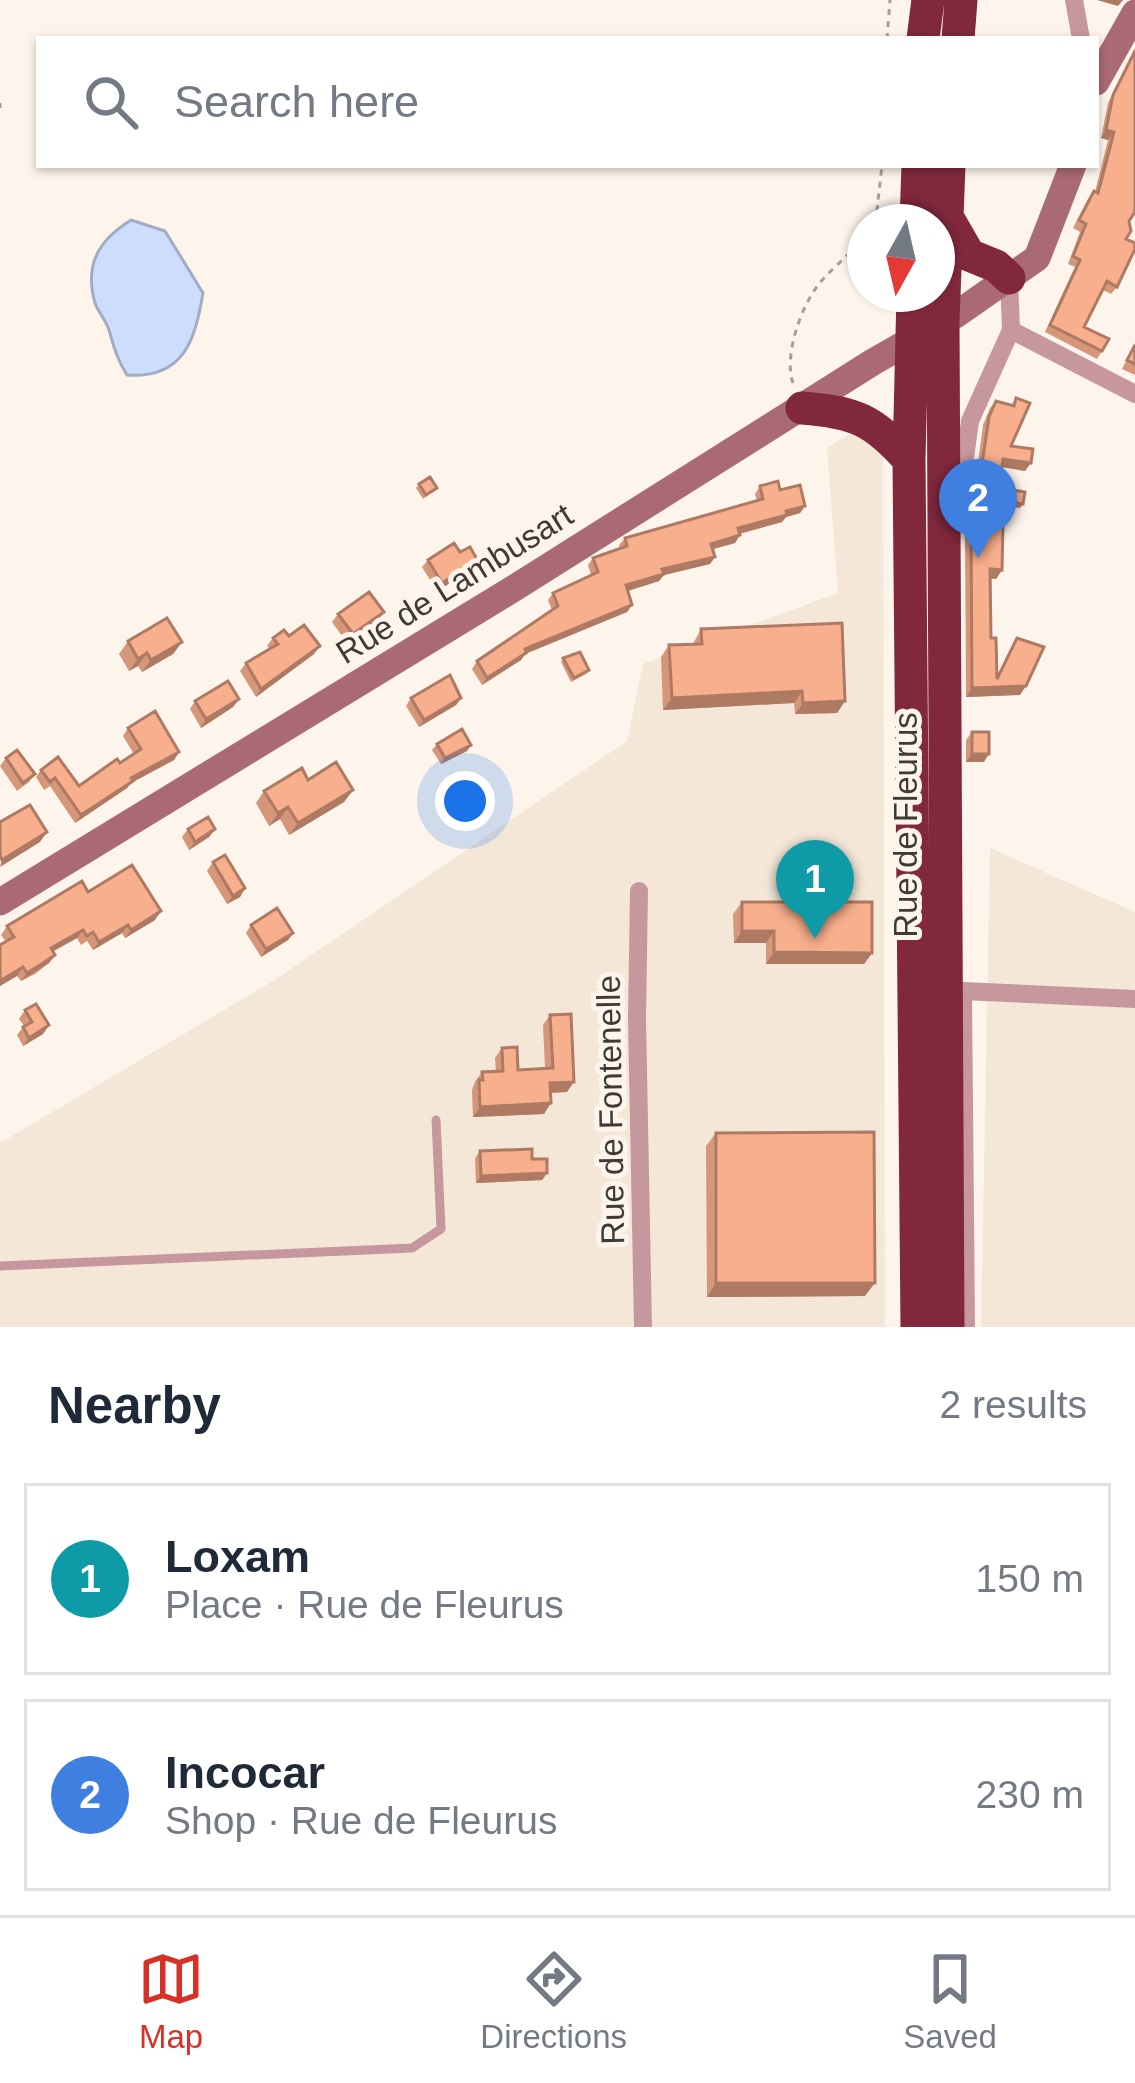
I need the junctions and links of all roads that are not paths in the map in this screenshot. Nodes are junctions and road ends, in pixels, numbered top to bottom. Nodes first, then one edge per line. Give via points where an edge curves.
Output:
1 (928, 0) edge
2 (962, 0) edge
3 (1075, 0) edge
4 (1135, 13) edge
5 (923, 36) edge
6 (958, 36) edge
7 (1081, 36) edge
8 (1099, 77) edge
9 (919, 168) edge
10 (948, 168) edge
11 (1072, 168) edge
12 (928, 204) edge
13 (936, 204) edge
14 (955, 241) edge
15 (1010, 278) junction
16 (913, 312) edge
17 (942, 312) edge
18 (943, 322) junction
19 (1011, 330) junction
20 (912, 339) junction
21 (1135, 394) edge
22 (802, 408) junction
23 (909, 460) junction
24 (959, 502) dead end
25 (944, 867) junction
26 (639, 892) dead end
27 (0, 902) edge
28 (963, 991) junction
29 (1135, 999) edge
30 (436, 1120) dead end
31 (0, 1266) edge
32 (643, 1327) edge
33 (917, 1327) edge
34 (948, 1327) edge
35 (966, 1327) edge

1 - 5 highway
2 - 6 highway
3 - 7 street
4 - 8 main road
9 - 12 highway
10 - 13 highway
11 - 15 main road, Rue de Lambusart via 1037,259
14 - 15 highway
15 - 18 main road, Rue de Lambusart
15 - 19 street
16 - 20 highway, Rue de Fleurus
17 - 18 highway, Rue de Fleurus
18 - 20 main road, Rue de Lambusart
18 - 25 highway, Rue de Fleurus
19 - 21 street
19 - 24 street via 970,421
20 - 22 main road, Rue de Lambusart
20 - 23 highway, Rue de Fleurus
22 - 23 highway via 846,412 883,430
22 - 27 main road, Rue de Lambusart
23 - 33 highway, Rue de Fleurus
25 - 28 highway via 957,891
25 - 34 highway, Rue de Fleurus
26 - 32 street, Rue de Fontenelle
28 - 29 street
28 - 35 street
30 - 31 lane via 441,1229 412,1248

